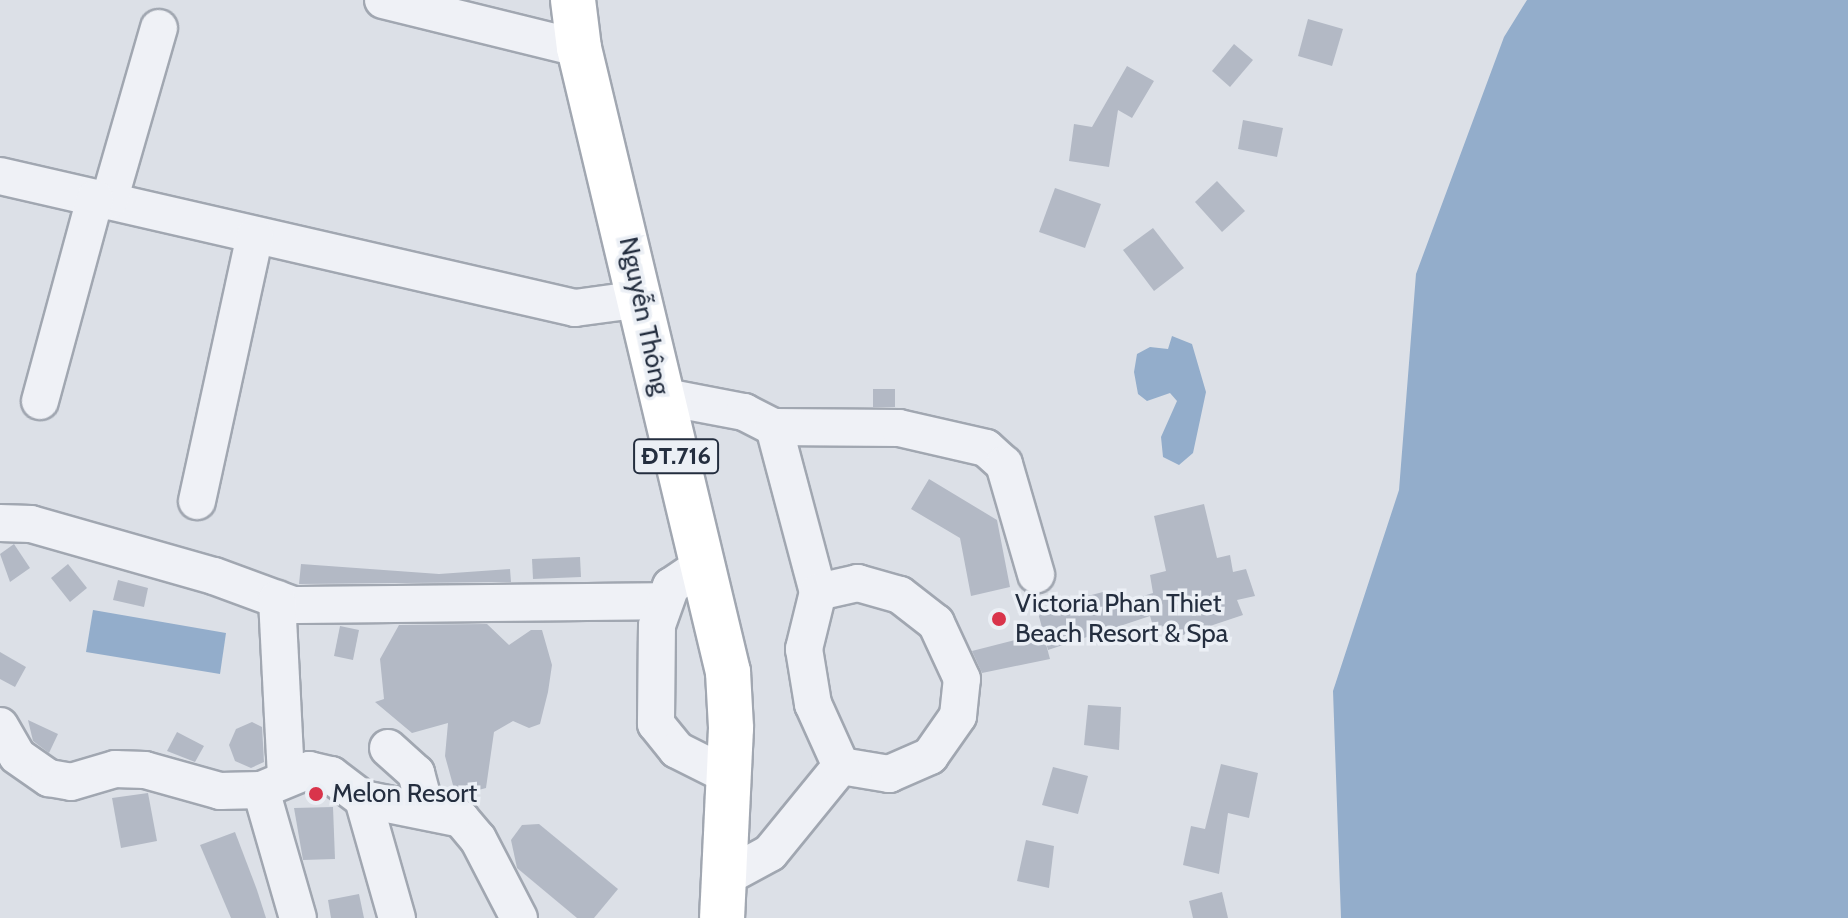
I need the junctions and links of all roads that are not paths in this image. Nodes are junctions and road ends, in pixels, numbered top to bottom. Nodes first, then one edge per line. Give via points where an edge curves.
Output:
1 (383, 0) edge
2 (573, 0) edge
3 (159, 28) dead end
4 (579, 48) junction
5 (0, 176) edge
6 (102, 200) junction
7 (255, 235) junction
8 (642, 299) junction
9 (660, 396) junction
10 (40, 401) dead end
11 (774, 427) junction
12 (197, 501) dead end
13 (0, 523) edge
14 (704, 564) junction
15 (1036, 574) dead end
16 (818, 592) junction
17 (277, 599) junction
18 (665, 601) junction
19 (0, 726) edge
20 (388, 748) dead end
21 (841, 766) junction
22 (729, 776) junction
23 (274, 784) junction
24 (363, 799) junction
25 (426, 811) junction
26 (723, 898) edge
27 (298, 918) edge
28 (397, 918) edge
29 (519, 918) edge

1 - 4 street
2 - 4 main road, Nguyễn Thông / ĐT.716
3 - 6 street
4 - 8 main road, Nguyễn Thông / ĐT.716
5 - 6 street
6 - 7 street
6 - 10 street
7 - 8 street via 575,308
7 - 12 street
8 - 9 main road, Nguyễn Thông / ĐT.716
9 - 11 street via 744,412
9 - 14 main road, Nguyễn Thông / ĐT.716
11 - 15 street via 899,428 986,448 1004,464
11 - 16 street
13 - 17 street via 31,524
14 - 18 street via 671,586
14 - 22 main road, Nguyễn Thông / ĐT.716 via 728,672
16 - 21 street via 804,649 813,704
16 - 21 street via 858,583 900,595 936,623 962,679 958,716 930,756 889,774
17 - 18 street via 293,605
17 - 23 street
18 - 22 street via 653,679 656,724 677,750
19 - 23 street via 17,756 49,778 71,782 115,769 145,770 220,791
20 - 25 street via 416,773
21 - 26 street via 770,853
22 - 26 main road, Nguyễn Thông / ĐT.716
23 - 24 street via 309,770 331,775
23 - 27 street
24 - 25 street
24 - 28 street
25 - 29 street via 461,819 478,839

